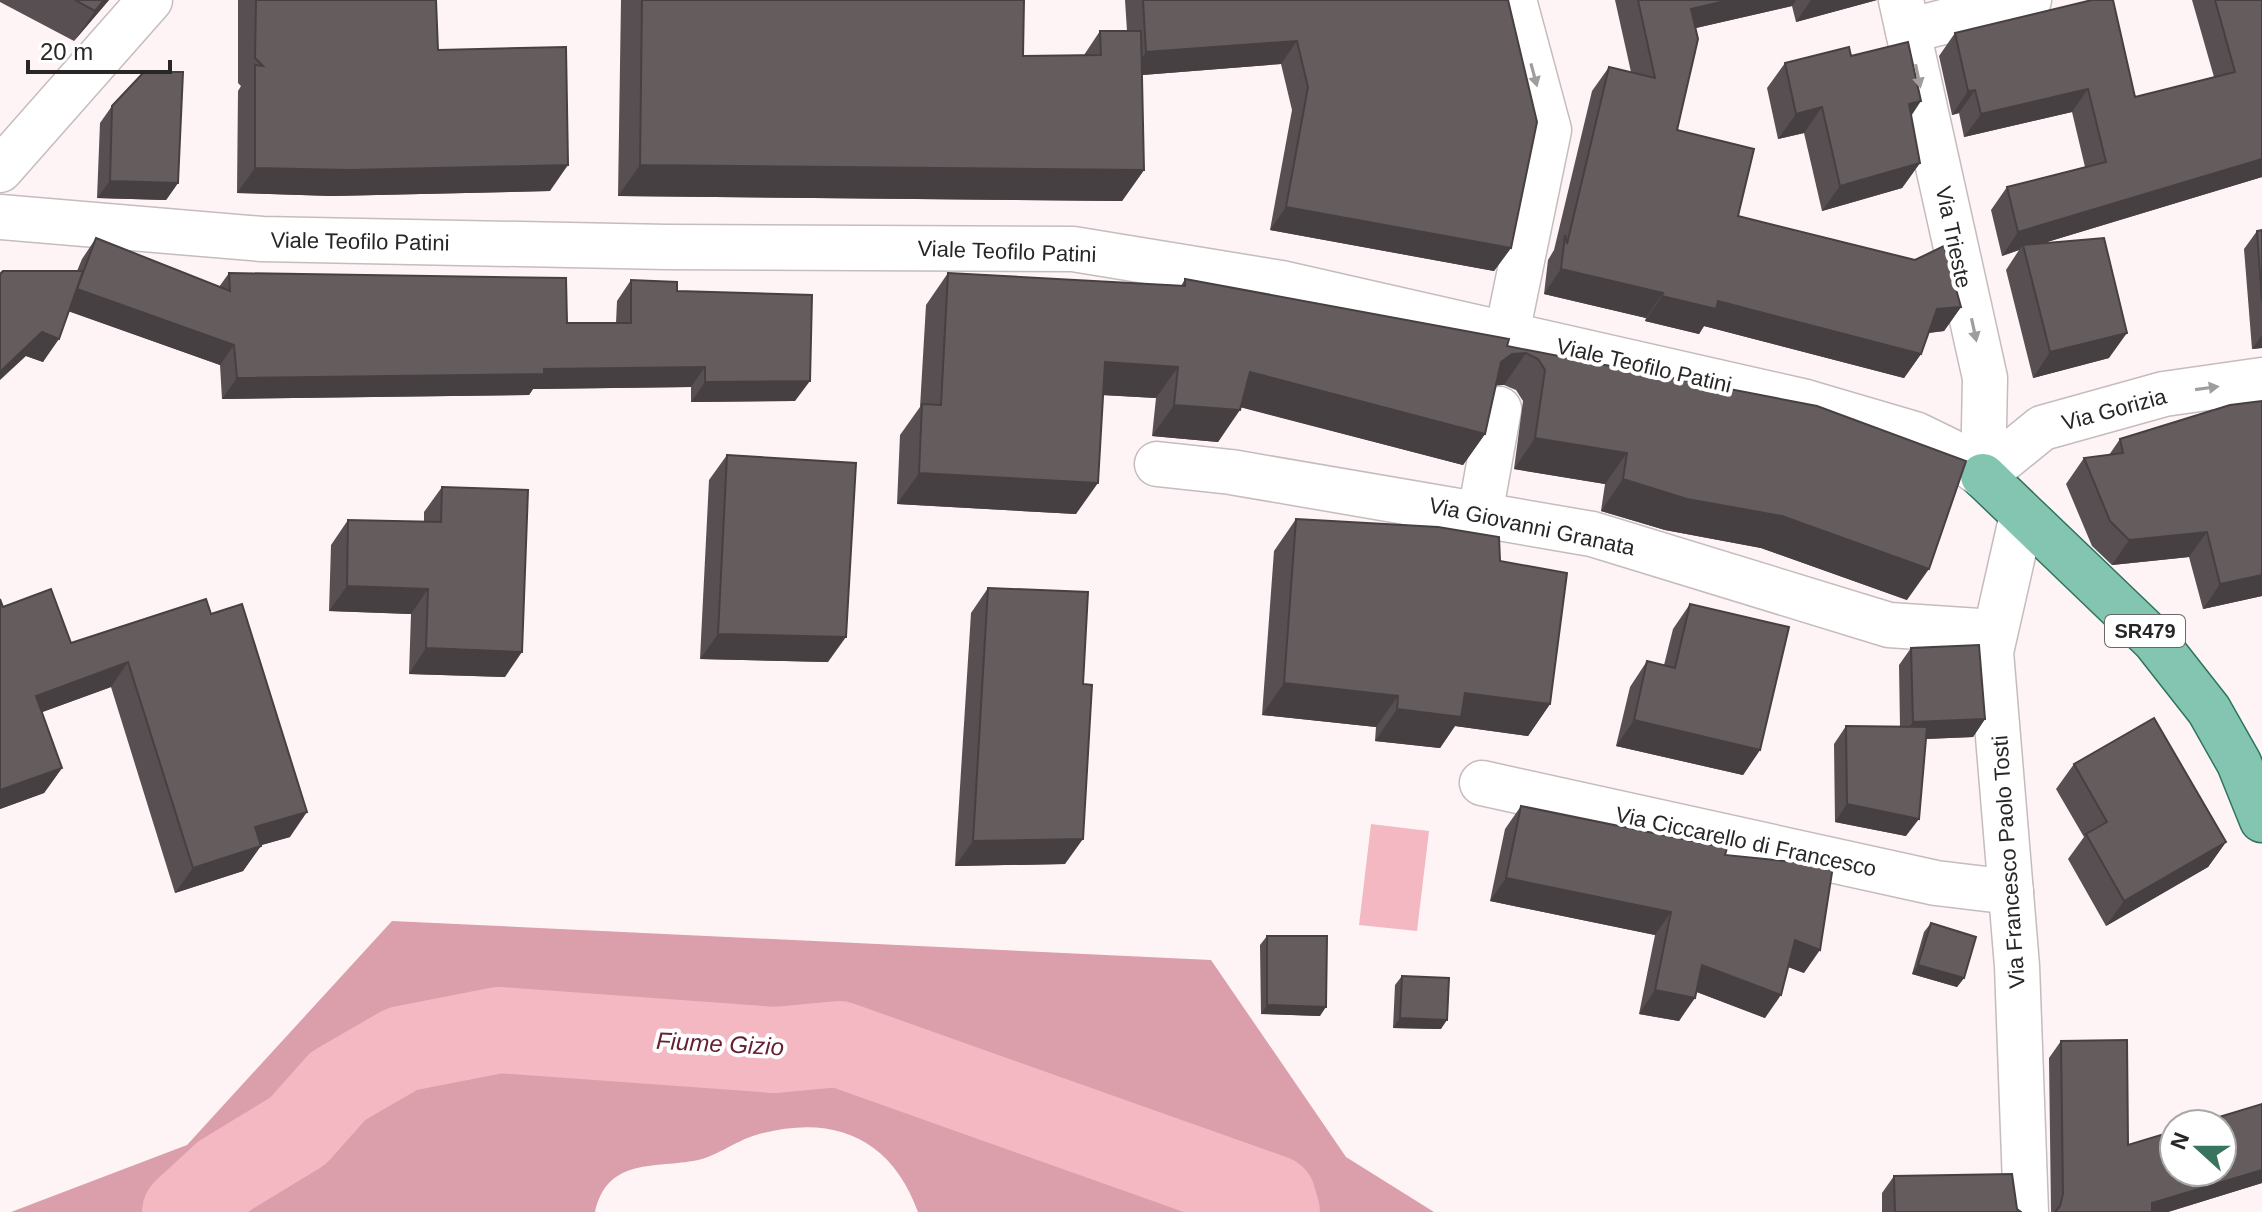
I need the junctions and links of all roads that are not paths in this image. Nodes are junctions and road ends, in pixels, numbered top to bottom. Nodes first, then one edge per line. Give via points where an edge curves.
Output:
1 (150, 0) edge
2 (1514, 0) edge
3 (2029, 0) edge
4 (1905, 16) edge
5 (0, 170) edge
6 (0, 217) edge
7 (1507, 333) junction
8 (2262, 380) edge
9 (1499, 409) edge
10 (1157, 464) dead end
11 (1983, 476) junction
12 (1480, 514) junction
13 (2022, 515) junction
14 (1994, 632) junction
15 (1482, 783) dead end
16 (2262, 820) edge
17 (2011, 892) junction
18 (2026, 1212) edge

1 - 5 street
2 -> 7 street via 1549,130
3 - 4 street
4 -> 11 street, Via Trieste via 1985,378
6 - 7 street, Viale Teofilo Patini via 262,239 1073,249 1281,283
7 - 11 street, Viale Teofilo Patini via 1879,422 1948,450
11 -> 8 street, Via Gorizia via 2042,428 2164,394
9 - 12 street
10 - 12 street, Via Giovanni Granata
11 - 13 main road, SR479
12 - 14 street, Via Giovanni Granata via 1592,534 1889,625
13 - 14 street, Via Francesco Paolo Tosti
13 - 16 main road, SR479 via 2154,640 2209,710 2239,763
14 - 17 street, Via Francesco Paolo Tosti via 1991,652
15 - 17 street, Via Ciccarello di Francesco via 1936,883
17 - 18 street, Via Francesco Paolo Tosti

